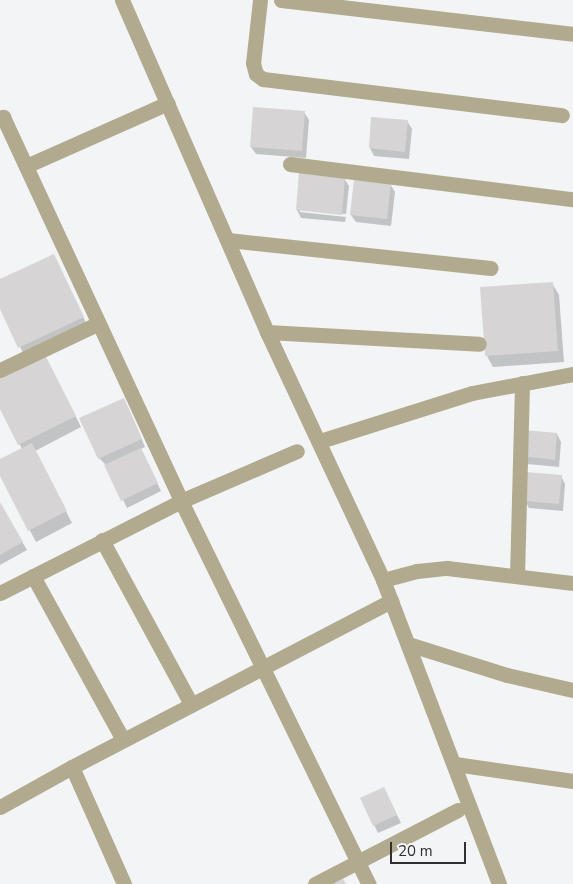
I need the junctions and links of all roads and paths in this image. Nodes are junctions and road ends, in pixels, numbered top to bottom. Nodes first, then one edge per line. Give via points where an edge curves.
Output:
1 (122, 0) edge
2 (260, 0) edge
3 (280, 0) edge
4 (573, 34) edge
5 (168, 102) junction
6 (562, 115) dead end
7 (0, 119) edge
8 (290, 164) dead end
9 (26, 166) junction
10 (573, 199) edge
11 (228, 240) junction
12 (491, 268) dead end
13 (97, 324) junction
14 (267, 332) junction
15 (478, 344) dead end
16 (0, 370) edge
17 (573, 374) edge
18 (522, 382) junction
19 (320, 441) junction
20 (297, 451) dead end
21 (181, 501) junction
22 (102, 540) junction
23 (33, 576) junction
24 (517, 576) junction
25 (383, 580) junction
26 (573, 583) edge
27 (0, 593) edge
28 (391, 602) junction
29 (408, 644) junction
30 (262, 667) junction
31 (573, 690) edge
32 (190, 704) junction
33 (123, 740) junction
34 (455, 764) junction
35 (72, 767) junction
36 (573, 781) edge
37 (0, 806) edge
38 (458, 810) dead end
39 (357, 861) junction
40 (124, 884) edge
41 (315, 884) edge
42 (368, 884) edge
43 (498, 884) edge

1 - 5 street
2 - 6 street via 253,64 256,74 263,79
3 - 4 street
5 - 9 street
5 - 11 street
7 - 9 street via 3,117
8 - 10 street
9 - 13 street
11 - 12 street
11 - 14 street
13 - 16 street
13 - 21 street
14 - 15 street
14 - 19 street
17 - 18 street
18 - 19 street via 472,392
18 - 24 street
19 - 25 street
20 - 21 street
21 - 22 street
21 - 30 street
22 - 23 street
22 - 32 street
23 - 27 street
23 - 33 street
24 - 25 street via 447,568 417,571
24 - 26 street
25 - 28 street
28 - 29 street
28 - 30 street
29 - 31 street via 507,675
29 - 34 street
30 - 32 street
30 - 39 street
32 - 33 street
33 - 35 street
34 - 36 street
34 - 43 street
35 - 37 street
35 - 40 street
38 - 39 street
39 - 41 street
39 - 42 street

